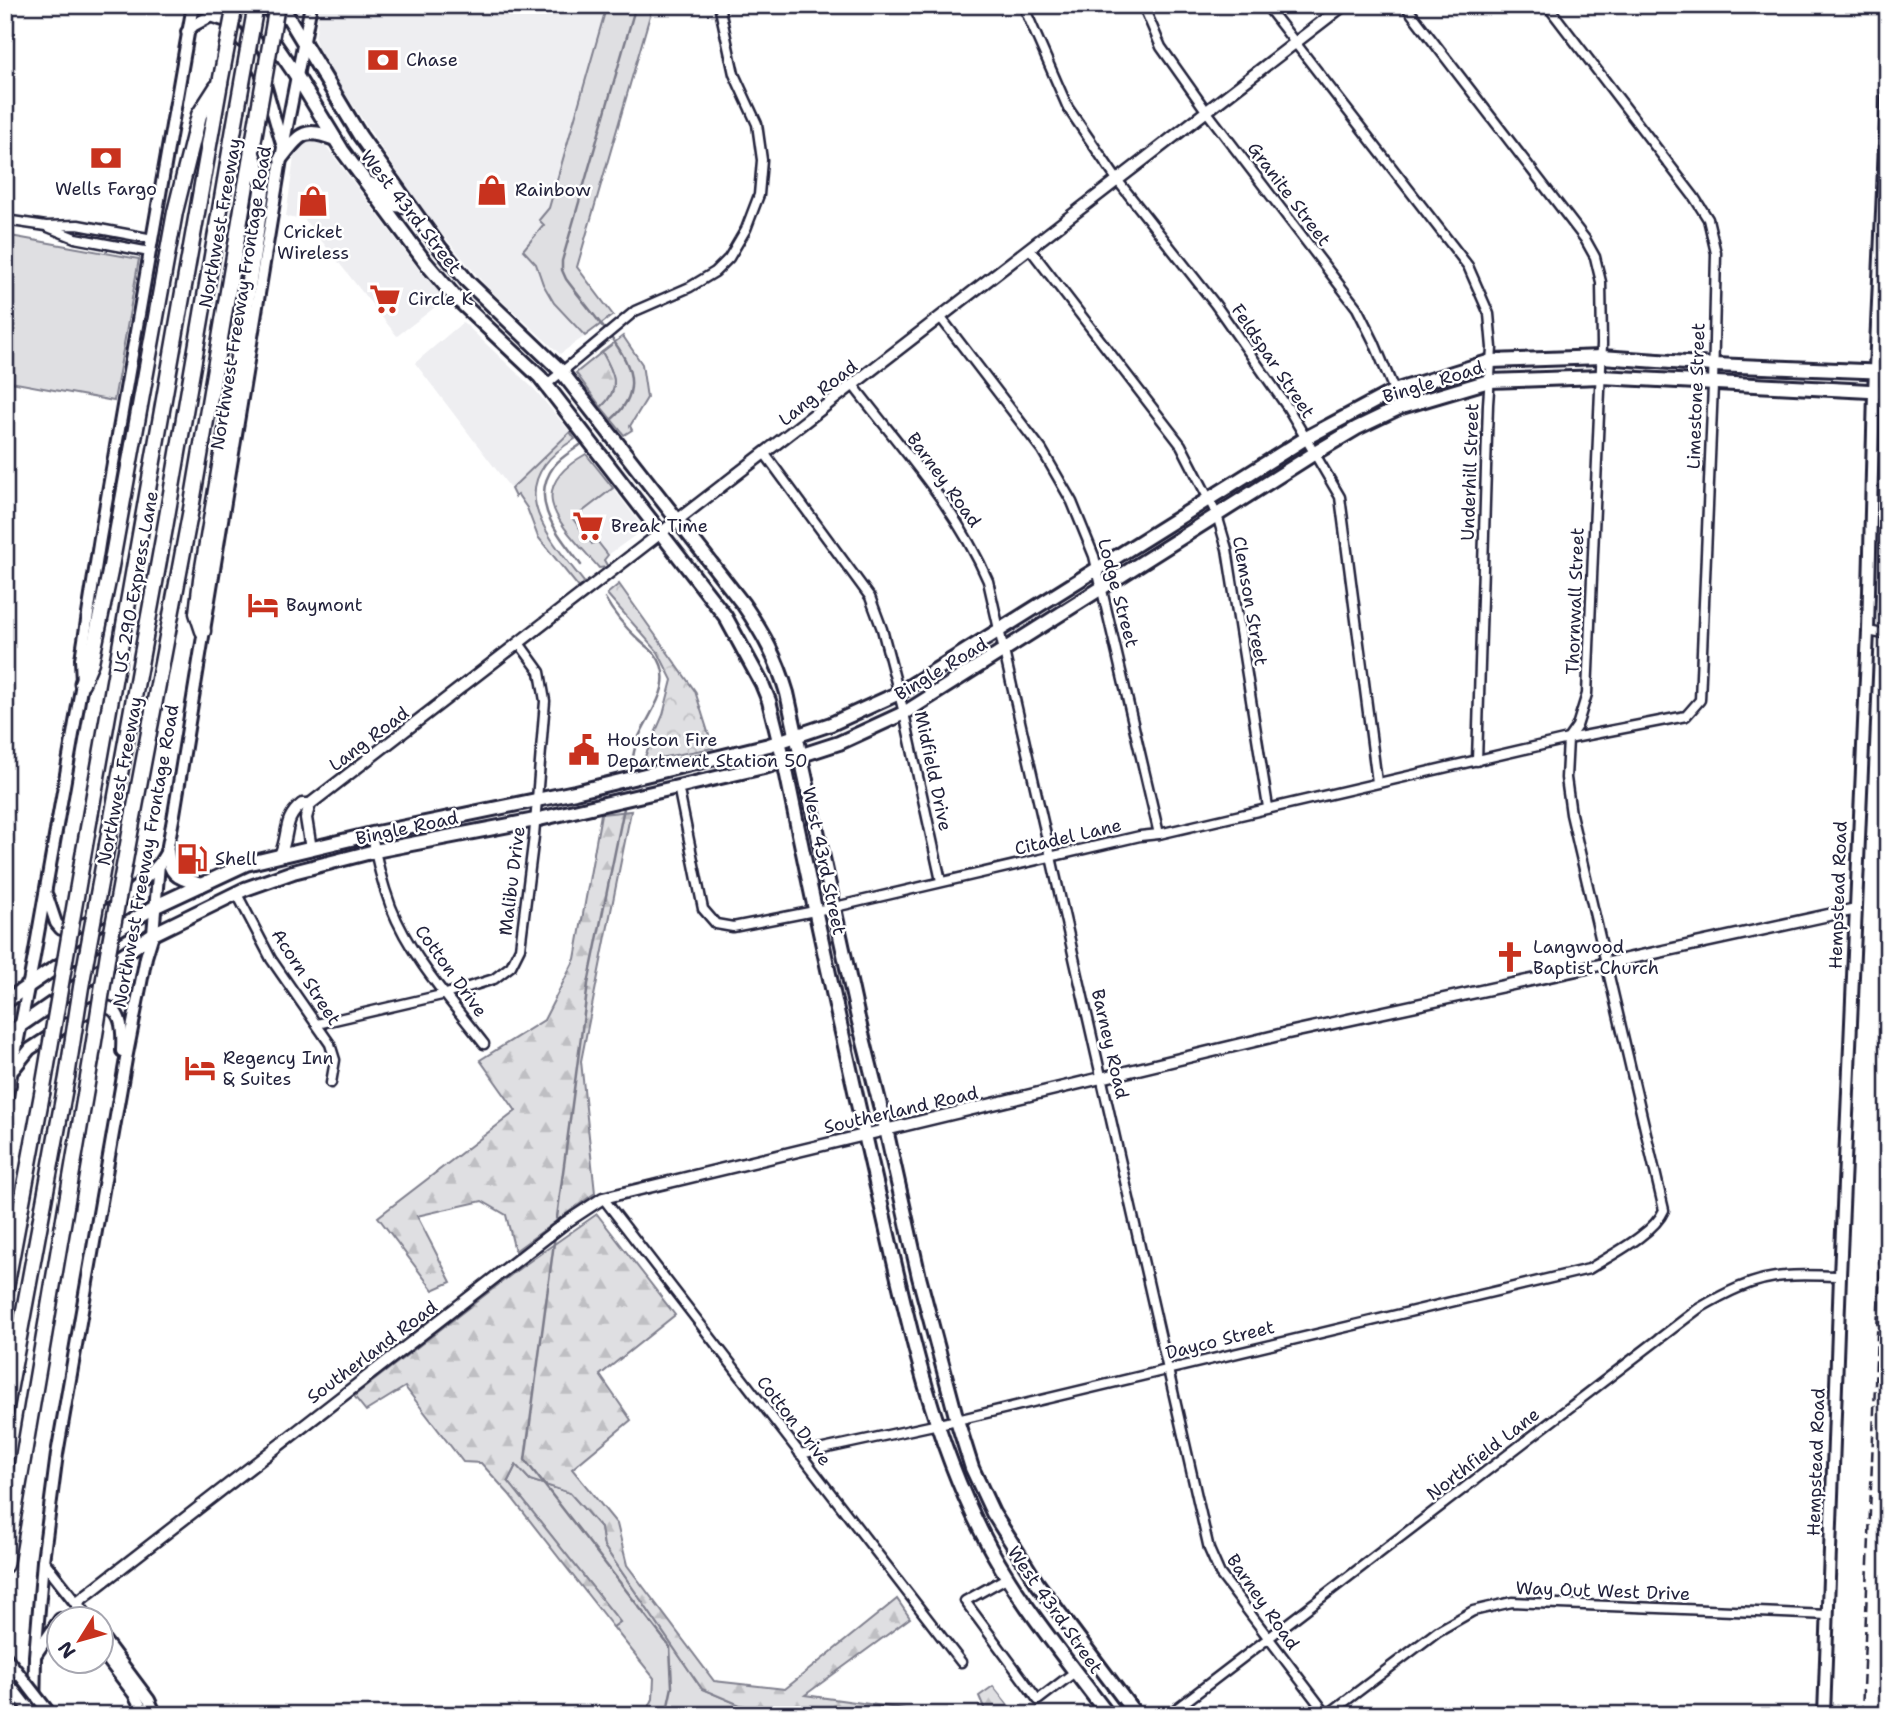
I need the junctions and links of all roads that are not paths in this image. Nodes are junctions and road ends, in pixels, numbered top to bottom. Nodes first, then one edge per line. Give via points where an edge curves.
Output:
1 (193, 5) edge
2 (235, 5) edge
3 (248, 5) edge
4 (256, 5) edge
5 (279, 5) edge
6 (312, 5) edge
7 (719, 5) edge
8 (1023, 5) edge
9 (1143, 5) edge
10 (1266, 5) edge
11 (1344, 5) edge
12 (1405, 5) edge
13 (1547, 5) edge
14 (187, 32) junction
15 (305, 42) junction
16 (1295, 44) junction
17 (298, 78) junction
18 (1888, 78) edge
19 (220, 83) junction
20 (1207, 112) junction
21 (360, 136) junction
22 (253, 145) junction
23 (338, 145) junction
24 (282, 152) junction
25 (1118, 181) junction
26 (365, 182) junction
27 (410, 206) junction
28 (5, 220) edge
29 (46, 226) junction
30 (153, 239) junction
31 (1030, 249) junction
32 (150, 253) junction
33 (468, 282) junction
34 (452, 293) junction
35 (941, 318) junction
36 (1602, 357) junction
37 (1491, 360) junction
38 (1714, 365) junction
39 (561, 371) junction
40 (1882, 371) edge
41 (1601, 377) junction
42 (1489, 382) junction
43 (1713, 384) junction
44 (546, 385) junction
45 (853, 386) junction
46 (1394, 391) junction
47 (1881, 392) edge
48 (1401, 407) junction
49 (1306, 438) junction
50 (1315, 453) junction
51 (765, 454) junction
52 (1208, 498) junction
53 (1217, 515) junction
54 (677, 522) junction
55 (661, 534) junction
56 (1097, 568) junction
57 (1102, 588) junction
58 (743, 604) junction
59 (726, 616) junction
60 (1000, 630) junction
61 (203, 631) junction
62 (1868, 631) junction
63 (1888, 635) edge
64 (519, 643) junction
65 (1004, 651) junction
66 (82, 682) junction
67 (899, 693) junction
68 (904, 713) junction
69 (797, 736) junction
70 (1568, 739) junction
71 (779, 742) junction
72 (802, 756) junction
73 (784, 761) junction
74 (1477, 761) junction
75 (1377, 782) junction
76 (678, 786) junction
77 (575, 792) junction
78 (536, 800) junction
79 (310, 804) junction
80 (1268, 807) junction
81 (578, 809) junction
82 (535, 820) junction
83 (372, 834) junction
84 (1159, 834) junction
85 (311, 849) junction
86 (167, 851) junction
87 (375, 851) junction
88 (280, 855) junction
89 (1051, 858) junction
90 (159, 864) junction
91 (940, 881) junction
92 (47, 883) junction
93 (201, 885) junction
94 (240, 890) junction
95 (156, 906) junction
96 (835, 907) junction
97 (1856, 909) junction
98 (817, 911) junction
99 (153, 933) junction
100 (1607, 962) junction
101 (29, 985) junction
102 (446, 994) junction
103 (5, 1002) edge
104 (859, 1018) junction
105 (841, 1022) junction
106 (317, 1024) junction
107 (20, 1025) junction
108 (5, 1036) edge
109 (484, 1044) dead end
110 (9, 1079) edge
111 (122, 1079) junction
112 (1102, 1079) junction
113 (331, 1083) dead end
114 (5, 1106) edge
115 (886, 1129) junction
116 (865, 1134) junction
117 (603, 1198) junction
118 (1640, 1236) joint
119 (1840, 1276) junction
120 (919, 1277) junction
121 (899, 1283) junction
122 (5, 1293) edge
123 (1168, 1369) junction
124 (5, 1413) edge
125 (957, 1420) junction
126 (936, 1424) junction
127 (800, 1454) junction
128 (43, 1561) junction
129 (5, 1565) edge
130 (1008, 1577) junction
131 (1037, 1583) junction
132 (1019, 1595) junction
133 (76, 1603) joint
134 (1828, 1615) junction
135 (1268, 1639) junction
136 (46, 1644) edge
137 (5, 1656) edge
138 (35, 1656) junction
139 (116, 1656) edge
140 (961, 1662) dead end
141 (116, 1670) edge
142 (1076, 1671) junction
143 (5, 1679) edge
144 (34, 1715) edge
145 (51, 1715) edge
146 (145, 1715) edge
147 (156, 1715) edge
148 (1108, 1715) edge
149 (1136, 1715) edge
150 (1168, 1715) edge
151 (1327, 1715) edge
152 (1824, 1715) edge

1 - 14 main road
2 - 19 highway, Northwest Freeway, bridge
3 - 17 main road, West 43rd Street
4 - 124 highway, US 290 Express Lane, bridge
5 - 15 main road, West 43rd Street
5 - 22 highway, Northwest Freeway, bridge
6 - 15 main road, Northwest Freeway Frontage Road
7 - 39 street via 734,74 757,124 762,160 758,195 739,243 715,272 635,310
8 - 25 street, Feldspar Street via 1068,108
9 - 20 street, Granite Street via 1161,47
10 - 16 street, Underhill Street
11 - 16 street, Lang Road
12 - 36 street, Thornwall Street via 1595,257 1601,282
13 - 38 street, Limestone Street via 1708,219 1716,253
14 - 24 main road via 211,16 229,22 263,77
14 - 30 main road
15 - 17 main road, Northwest Freeway Frontage Road
15 - 21 main road, West 43rd Street
16 - 20 street, Lang Road
16 - 37 street, Underhill Street via 1468,266 1489,314
17 - 23 main road, West 43rd Street
17 - 24 main road, Northwest Freeway Frontage Road
18 - 40 main road, Hempstead Road
19 - 66 highway via 199,114 175,212 110,572 91,662
19 - 122 highway, Northwest Freeway, bridge
20 - 25 street, Lang Road
20 - 46 street, Granite Street via 1357,308
21 - 23 main road
21 - 27 main road, West 43rd Street
22 - 61 highway via 263,184 201,579 197,613
22 - 129 highway, Northwest Freeway, bridge via 108,953
23 - 24 main road via 314,131
23 - 26 main road, West 43rd Street
24 - 61 main road, Northwest Freeway Frontage Road
25 - 31 street, Lang Road
25 - 49 street, Feldspar Street via 1215,304
26 - 27 main road via 384,190 396,205
26 - 34 main road, West 43rd Street
27 - 33 main road, West 43rd Street
28 - 29 street
29 - 30 street via 79,225
29 - 32 street via 75,238
30 - 32 main road
31 - 35 street, Lang Road
31 - 52 street, Clemson Street via 1181,445
32 - 66 main road via 81,659
33 - 34 main road
33 - 39 main road, West 43rd Street
34 - 44 main road, West 43rd Street
35 - 45 street, Lang Road
35 - 56 street, Lodge Street via 1054,468
36 - 37 main road, Bingle Road
36 - 38 main road, Bingle Road
36 - 41 street, Thornwall Street
37 - 42 street, Underhill Street
37 - 46 main road, Bingle Road
38 - 40 main road, Bingle Road
38 - 43 street, Limestone Street
39 - 44 street
39 - 54 main road, West 43rd Street
40 - 47 main road, Hempstead Road
41 - 42 main road, Bingle Road
41 - 43 main road, Bingle Road
41 - 70 street, Thornwall Street via 1587,694
42 - 48 main road, Bingle Road
42 - 74 street, Underhill Street
43 - 47 main road, Bingle Road
43 - 70 street, Limestone Street via 1700,700 1686,716
44 - 55 main road, West 43rd Street
45 - 51 street, Lang Road
45 - 60 street, Barney Road via 967,536 988,581
46 - 48 street, Granite Street
46 - 49 main road, Bingle Road
47 - 62 main road, Hempstead Road
48 - 50 main road, Bingle Road
49 - 50 street, Feldspar Street
49 - 52 main road, Bingle Road
50 - 53 main road, Bingle Road
50 - 75 street, Feldspar Street via 1340,497
51 - 54 street, Lang Road
51 - 67 street, Midfield Drive via 870,597
52 - 53 street, Clemson Street
52 - 56 main road, Bingle Road
53 - 57 main road, Bingle Road
53 - 80 street, Clemson Street via 1227,549
54 - 55 street, Lang Road
54 - 58 main road, West 43rd Street
55 - 59 main road, West 43rd Street
55 - 64 street, Lang Road
56 - 57 street, Lodge Street
56 - 60 main road, Bingle Road
57 - 65 main road, Bingle Road
57 - 84 street, Lodge Street
58 - 59 main road
58 - 69 main road, West 43rd Street via 778,663
59 - 71 main road, West 43rd Street via 757,672
60 - 65 street, Barney Road
60 - 67 main road, Bingle Road
61 - 86 main road, Northwest Freeway Frontage Road
62 - 63 street
62 - 97 main road, Hempstead Road
64 - 78 street, Malibu Drive via 540,672 545,701
64 - 79 street, Lang Road
65 - 68 main road, Bingle Road
65 - 89 street, Barney Road
66 - 92 main road
67 - 68 street, Midfield Drive
67 - 69 main road, Bingle Road
68 - 72 main road, Bingle Road
68 - 91 street, Midfield Drive
69 - 71 main road, Bingle Road
69 - 72 main road, West 43rd Street
70 - 74 street, Citadel Lane
70 - 100 street, Thornwall Street via 1569,808
71 - 73 main road, West 43rd Street
71 - 77 main road, Bingle Road
72 - 73 main road, Bingle Road
72 - 96 main road, West 43rd Street
73 - 76 main road, Bingle Road
73 - 98 main road, West 43rd Street
74 - 75 street, Citadel Lane
75 - 80 street, Citadel Lane
76 - 81 main road, Bingle Road
76 - 98 street, Citadel Lane via 703,909 716,924 733,927
77 - 78 main road, Bingle Road
77 - 81 main road
78 - 82 street, Malibu Drive
78 - 83 main road, Bingle Road
79 - 85 street via 306,818
79 - 88 street, Lang Road via 302,804 291,815
80 - 84 street, Citadel Lane
81 - 82 main road, Bingle Road
82 - 87 main road, Bingle Road
82 - 102 street, Malibu Drive via 520,948 511,966 494,979
83 - 85 main road, Bingle Road
83 - 87 street, Cotton Drive
84 - 89 street, Citadel Lane
85 - 88 main road, Bingle Road
85 - 94 main road via 298,861
86 - 90 main road, Northwest Freeway Frontage Road
86 - 93 main road via 174,873
87 - 94 main road, Bingle Road
87 - 102 street, Cotton Drive via 391,908
88 - 93 main road, Bingle Road via 246,864
89 - 91 street, Citadel Lane
89 - 112 street, Barney Road
90 - 92 main road via 119,903 75,929 61,929 56,923
90 - 95 main road, Northwest Freeway Frontage Road
91 - 96 street, Citadel Lane
92 - 101 main road
93 - 95 main road, Bingle Road
94 - 99 main road, Bingle Road
94 - 106 street, Acorn Street via 271,959
95 - 99 main road, Northwest Freeway Frontage Road
95 - 101 main road, Bingle Road
96 - 98 street, Citadel Lane
96 - 104 main road, West 43rd Street
97 - 100 street, Southerland Road
97 - 119 main road, Hempstead Road
98 - 105 main road, West 43rd Street
99 - 107 main road, Bingle Road
99 - 111 main road, Northwest Freeway Frontage Road
100 - 112 street, Southerland Road
100 - 118 street, Thornwall Street via 1664,1210 1660,1221
101 - 103 main road, Bingle Road
101 - 107 main road
102 - 106 street, Malibu Drive
102 - 109 street, Cotton Drive
104 - 105 main road
104 - 115 main road, West 43rd Street
105 - 116 main road, West 43rd Street
106 - 113 street, Acorn Street via 335,1060
107 - 108 main road, Bingle Road
107 - 110 main road
110 - 111 main road via 30,1049 101,1006 114,1012 123,1025
110 - 114 main road
111 - 128 main road, Northwest Freeway Frontage Road
112 - 115 street, Southerland Road
112 - 123 street, Barney Road
115 - 116 street, Southerland Road
115 - 120 main road, West 43rd Street
116 - 117 street, Southerland Road
116 - 121 main road, West 43rd Street
117 - 127 street, Cotton Drive
117 - 133 street, Southerland Road
118 - 123 street, Dayco Street via 1589,1269
119 - 134 main road, Hempstead Road
119 - 135 street, Northfield Lane via 1754,1281 1698,1309
120 - 121 main road
120 - 125 main road, West 43rd Street
121 - 126 main road, West 43rd Street
123 - 125 street, Dayco Street
123 - 135 street, Barney Road via 1209,1549 1220,1574
125 - 126 street, Dayco Street
125 - 131 main road, West 43rd Street via 993,1513
126 - 127 street, Dayco Street
126 - 130 main road, West 43rd Street via 982,1534
127 - 140 street, Cotton Drive
128 - 133 main road
128 - 138 main road, Northwest Freeway Frontage Road
130 - 132 main road, West 43rd Street
130 - 142 street via 965,1601 1038,1700
131 - 132 main road
131 - 149 main road, West 43rd Street
132 - 142 main road, West 43rd Street
134 - 151 street, Way Out West Drive via 1512,1602 1473,1611 1438,1630
134 - 152 main road, Hempstead Road
135 - 150 street, Northfield Lane
135 - 151 street, Barney Road
136 - 138 main road
137 - 145 main road, bridge
138 - 144 main road, Northwest Freeway Frontage Road
139 - 147 main road
141 - 146 main road
142 - 148 main road, West 43rd Street
143 - 144 main road

